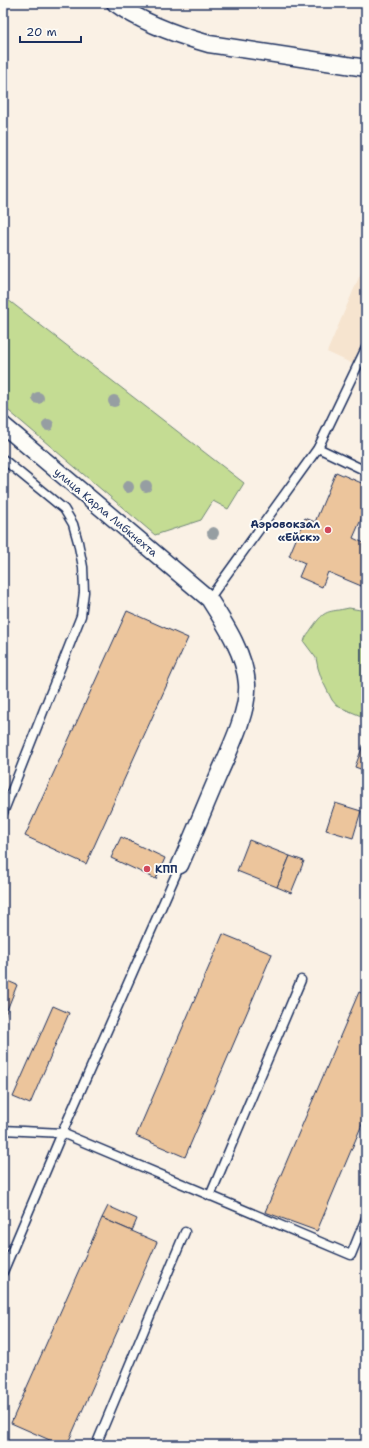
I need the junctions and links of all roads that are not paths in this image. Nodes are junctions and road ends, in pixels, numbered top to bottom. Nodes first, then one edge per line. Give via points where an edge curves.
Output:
1 (115, 3) edge
2 (366, 68) edge
3 (366, 348) edge
4 (3, 425) edge
5 (318, 448) junction
6 (3, 460) edge
7 (366, 471) edge
8 (209, 599) junction
9 (3, 813) edge
10 (180, 865) joint
11 (301, 980) dead end
12 (3, 1130) edge
13 (62, 1133) junction
14 (210, 1196) junction
15 (366, 1218) edge
16 (185, 1232) dead end
17 (3, 1272) edge
18 (96, 1445) edge

1 - 2 street via 165,30 209,44
3 - 5 lane
4 - 8 street, улица Карла Либкнехта
5 - 7 lane
5 - 8 lane
6 - 9 lane via 64,509 73,524 78,542 84,592 81,616
8 - 10 street, улица Карла Либкнехта via 225,624 238,652 246,676 246,699 232,744
10 - 13 lane
11 - 14 lane
12 - 13 lane
13 - 14 lane
13 - 17 lane
14 - 15 lane via 351,1255
16 - 18 lane

